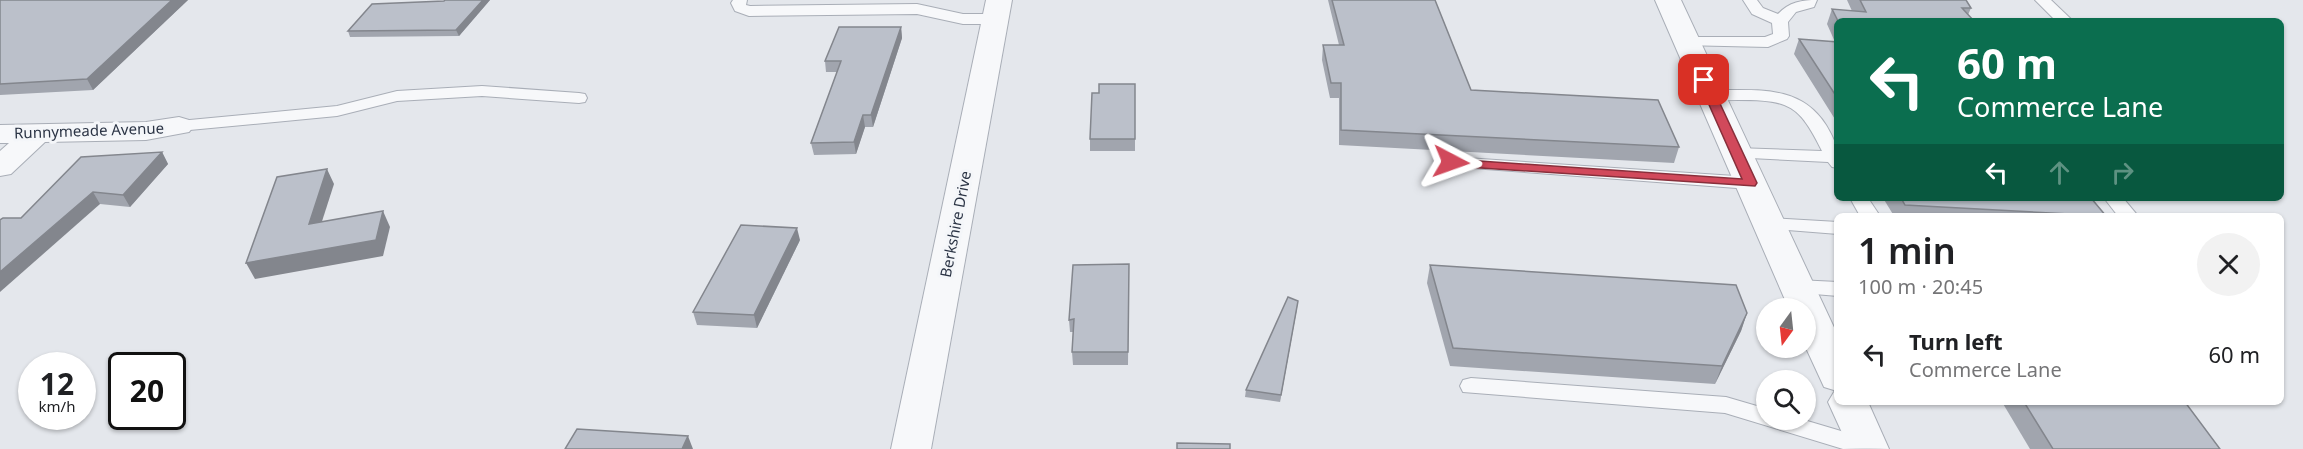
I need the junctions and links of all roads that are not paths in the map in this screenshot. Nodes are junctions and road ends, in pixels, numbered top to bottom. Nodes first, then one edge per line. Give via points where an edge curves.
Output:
1 (740, 0) edge
2 (1668, 0) edge
3 (1750, 0) edge
4 (1810, 0) edge
5 (2042, 0) edge
6 (918, 5) edge
7 (997, 9) edge
8 (2063, 18) edge
9 (1780, 21) junction
10 (1687, 42) junction
11 (1710, 95) junction
12 (579, 99) dead end
13 (179, 126) joint
14 (39, 132) junction
15 (0, 134) edge
16 (1736, 153) junction
17 (1834, 157) edge
18 (1834, 160) edge
19 (1451, 162) dead end
20 (0, 167) edge
21 (1750, 183) junction
22 (2116, 201) edge
23 (2126, 213) edge
24 (1768, 224) junction
25 (1834, 228) edge
26 (1797, 287) junction
27 (1834, 289) edge
28 (1834, 369) edge
29 (1471, 386) dead end
30 (1849, 405) edge
31 (1756, 415) edge
32 (1808, 430) edge
33 (1866, 448) edge
34 (911, 449) edge

1 - 6 lane via 740,8 748,11
2 - 10 street
3 - 9 lane via 1757,11
4 - 9 lane via 1809,4 1791,9
5 - 8 lane
6 - 7 lane via 963,19
7 - 34 street, Berkshire Drive
9 - 10 lane via 1781,36 1768,42
10 - 11 street
11 - 16 street
11 - 17 lane via 1783,98 1798,104 1807,111
12 - 13 lane via 482,91 397,96 337,111
13 - 14 street, Runnymeade Avenue via 146,131
14 - 15 street, Runnymeade Avenue
14 - 20 street
16 - 18 lane
16 - 21 street
19 - 21 lane
21 - 24 street
22 - 23 lane
24 - 25 lane
24 - 26 street
26 - 27 lane
26 - 28 street
29 - 31 lane via 1726,405
30 - 33 street
32 - 33 lane

